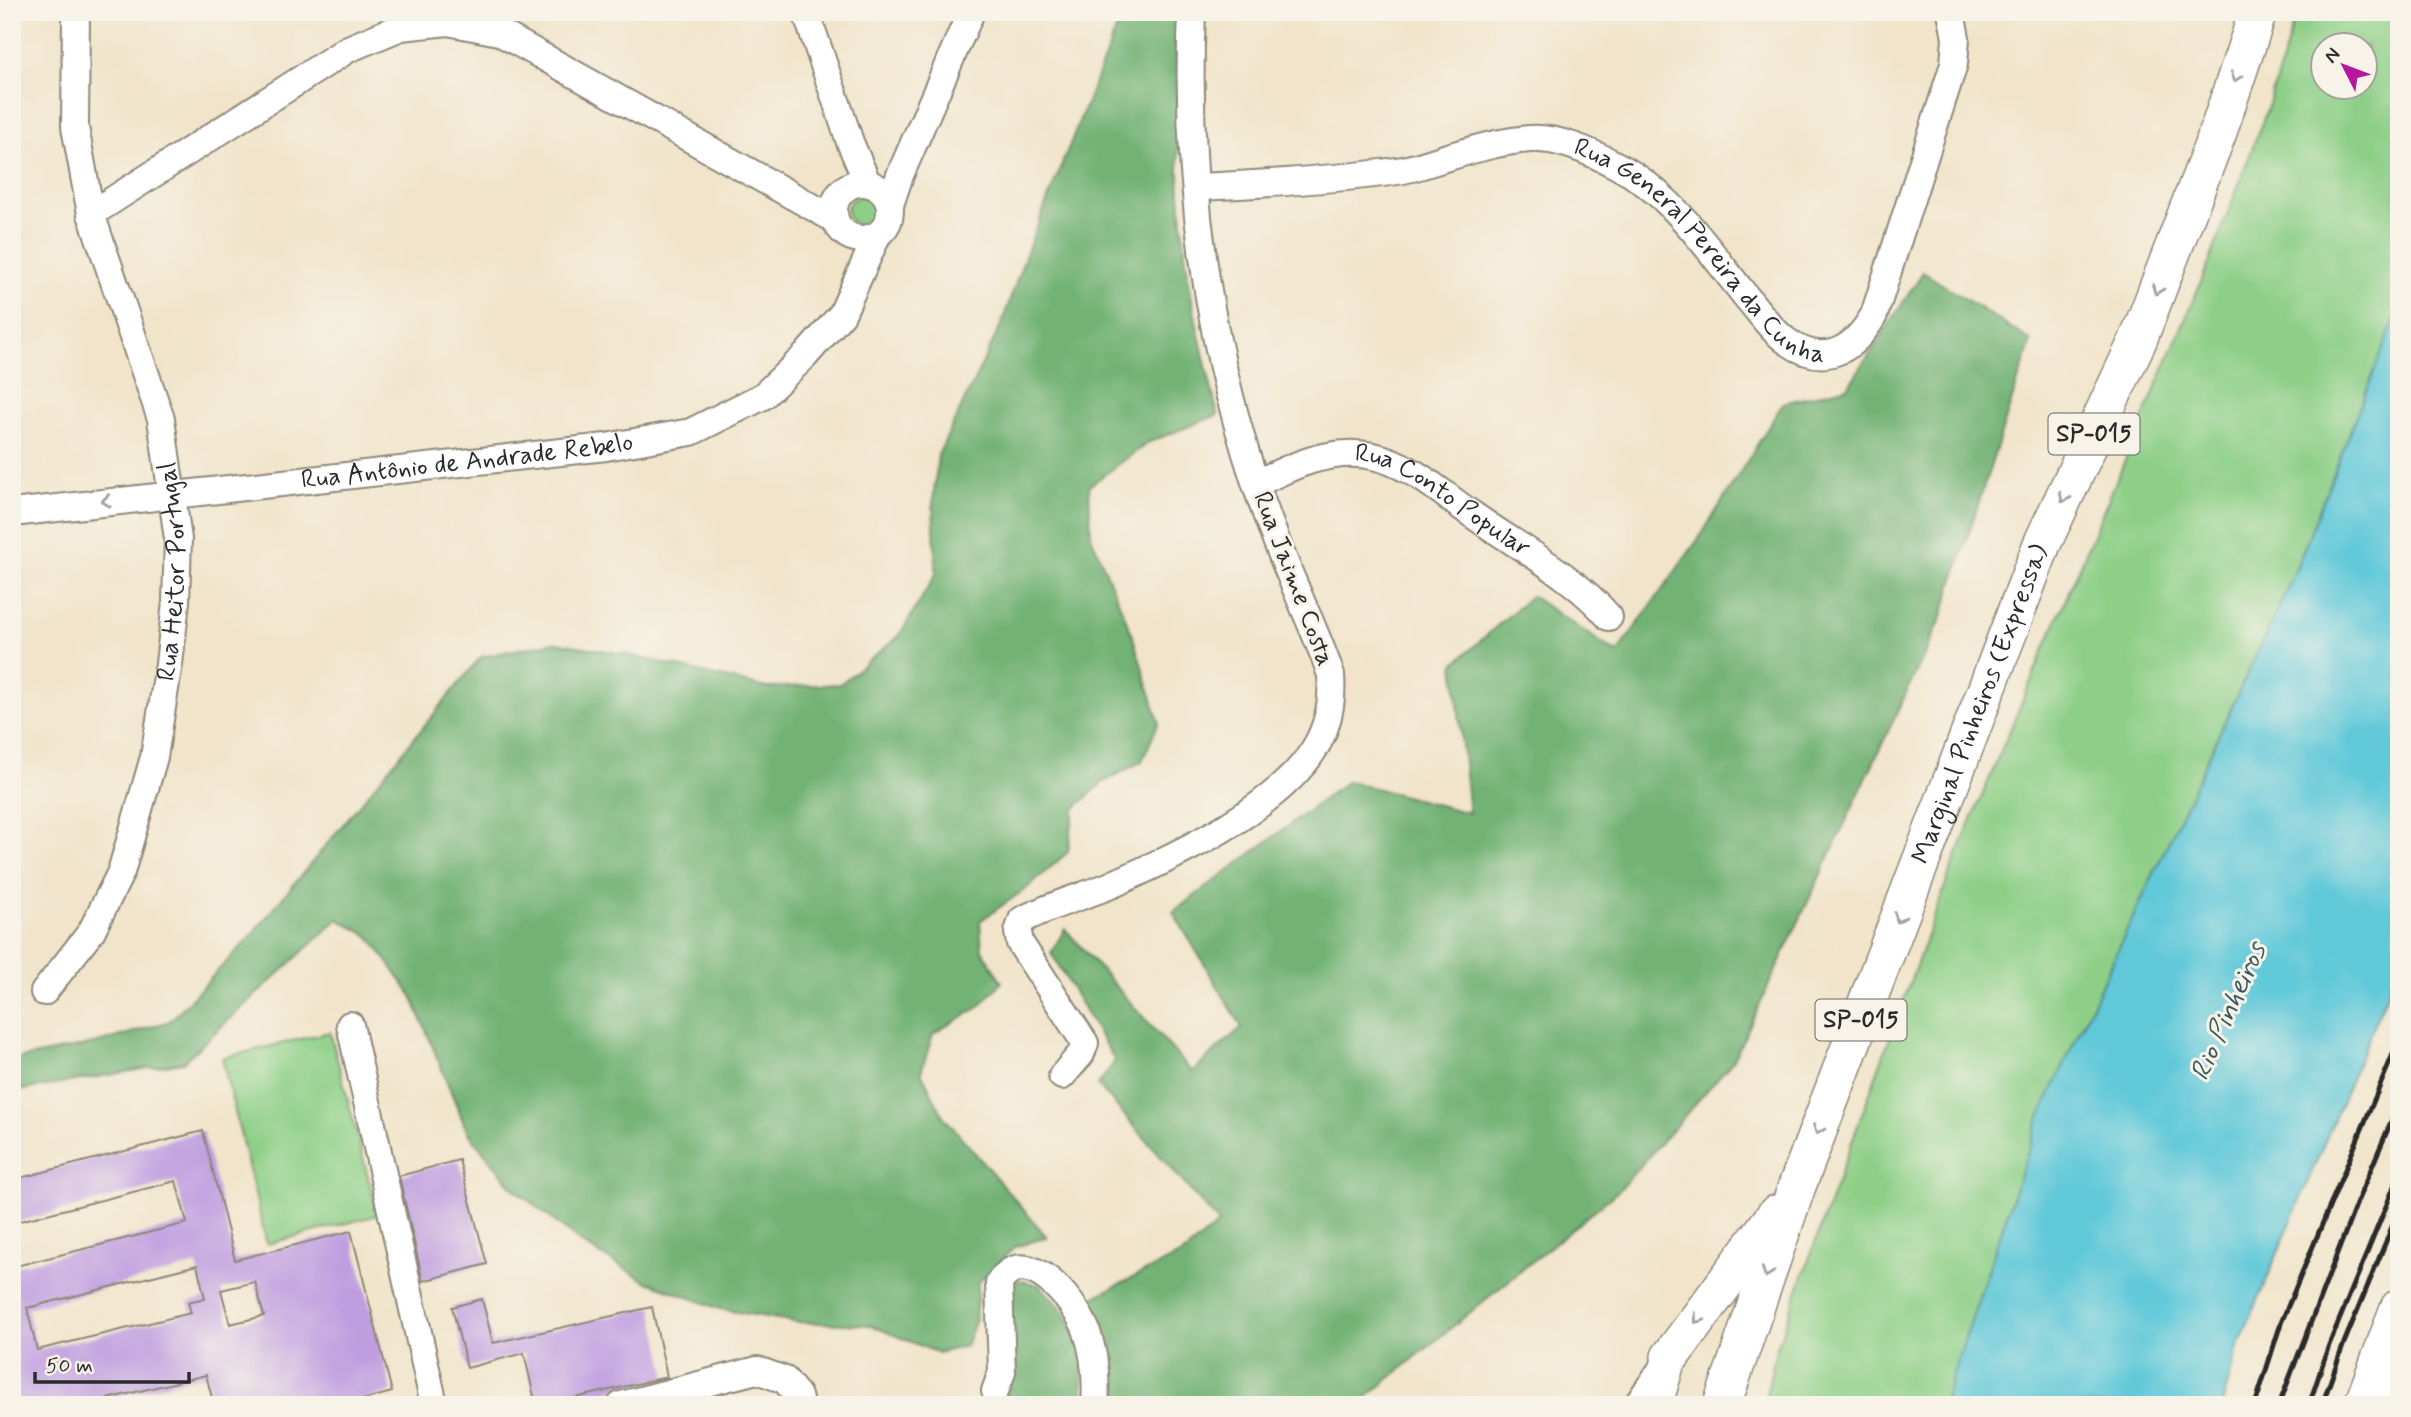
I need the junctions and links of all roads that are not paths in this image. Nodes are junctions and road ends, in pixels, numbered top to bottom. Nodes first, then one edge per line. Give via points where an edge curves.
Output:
1 (76, 12) edge
2 (806, 12) edge
3 (971, 12) edge
4 (1192, 12) edge
5 (1951, 12) edge
6 (2258, 12) edge
7 (1197, 187) junction
8 (865, 203) junction
9 (91, 214) junction
10 (1256, 485) junction
11 (174, 494) junction
12 (12, 513) edge
13 (1609, 617) dead end
14 (44, 992) dead end
15 (350, 1025) dead end
16 (1062, 1076) dead end
17 (1797, 1185) junction
18 (2399, 1308) edge
19 (1670, 1357) junction
20 (2399, 1389) edge
21 (995, 1391) dead end
22 (431, 1403) edge
23 (621, 1405) edge
24 (800, 1405) edge
25 (1095, 1405) edge
26 (1637, 1405) edge
27 (1656, 1405) edge
28 (1722, 1405) edge
29 (2363, 1405) edge
30 (2390, 1405) edge

1 - 9 street, Rua Heitor Portugal via 75,127
2 - 8 street, Rua Antônio de Andrade Rebelo via 850,142
3 - 8 street
4 - 7 street, Rua Jaime Costa
5 - 7 street, Rua General Pereira da Cunha via 1954,64 1874,315 1852,345 1833,354 1814,354 1789,343 1683,219 1640,178 1558,142 1532,139 1484,147 1401,171
6 -> 17 highway, Marginal Pinheiros (Expressa) / SP-015 via 2218,132 2138,340 2042,544
7 - 10 street, Rua Jaime Costa via 1216,339
8 - 9 street via 797,197 499,32 449,22 401,27 348,50
8 - 11 street, Rua Antônio de Andrade Rebelo via 857,280 842,314 763,396 691,432 606,447
9 - 11 street, Rua Heitor Portugal via 161,419
10 - 13 street, Rua Conto Popular via 1289,468 1336,455 1387,460 1430,484 1560,574
10 - 16 street, Rua Jaime Costa via 1331,675 1331,705 1321,737 1290,779 1233,823 1110,885 1022,920 1020,943 1085,1043 1081,1055
11 -> 12 street, Rua Antônio de Andrade Rebelo
11 - 14 street, Rua Heitor Portugal via 176,602 155,757 121,872 100,918
15 - 22 street
17 -> 19 highway
17 -> 28 highway, Marginal Pinheiros (Expressa) / SP-015
18 - 29 highway
19 - 26 street
19 - 27 main road
20 - 30 highway
21 - 25 street via 1002,1372 999,1283 1006,1273 1030,1269 1045,1275 1060,1290 1086,1329 1097,1378
23 - 24 street via 757,1370 785,1380

